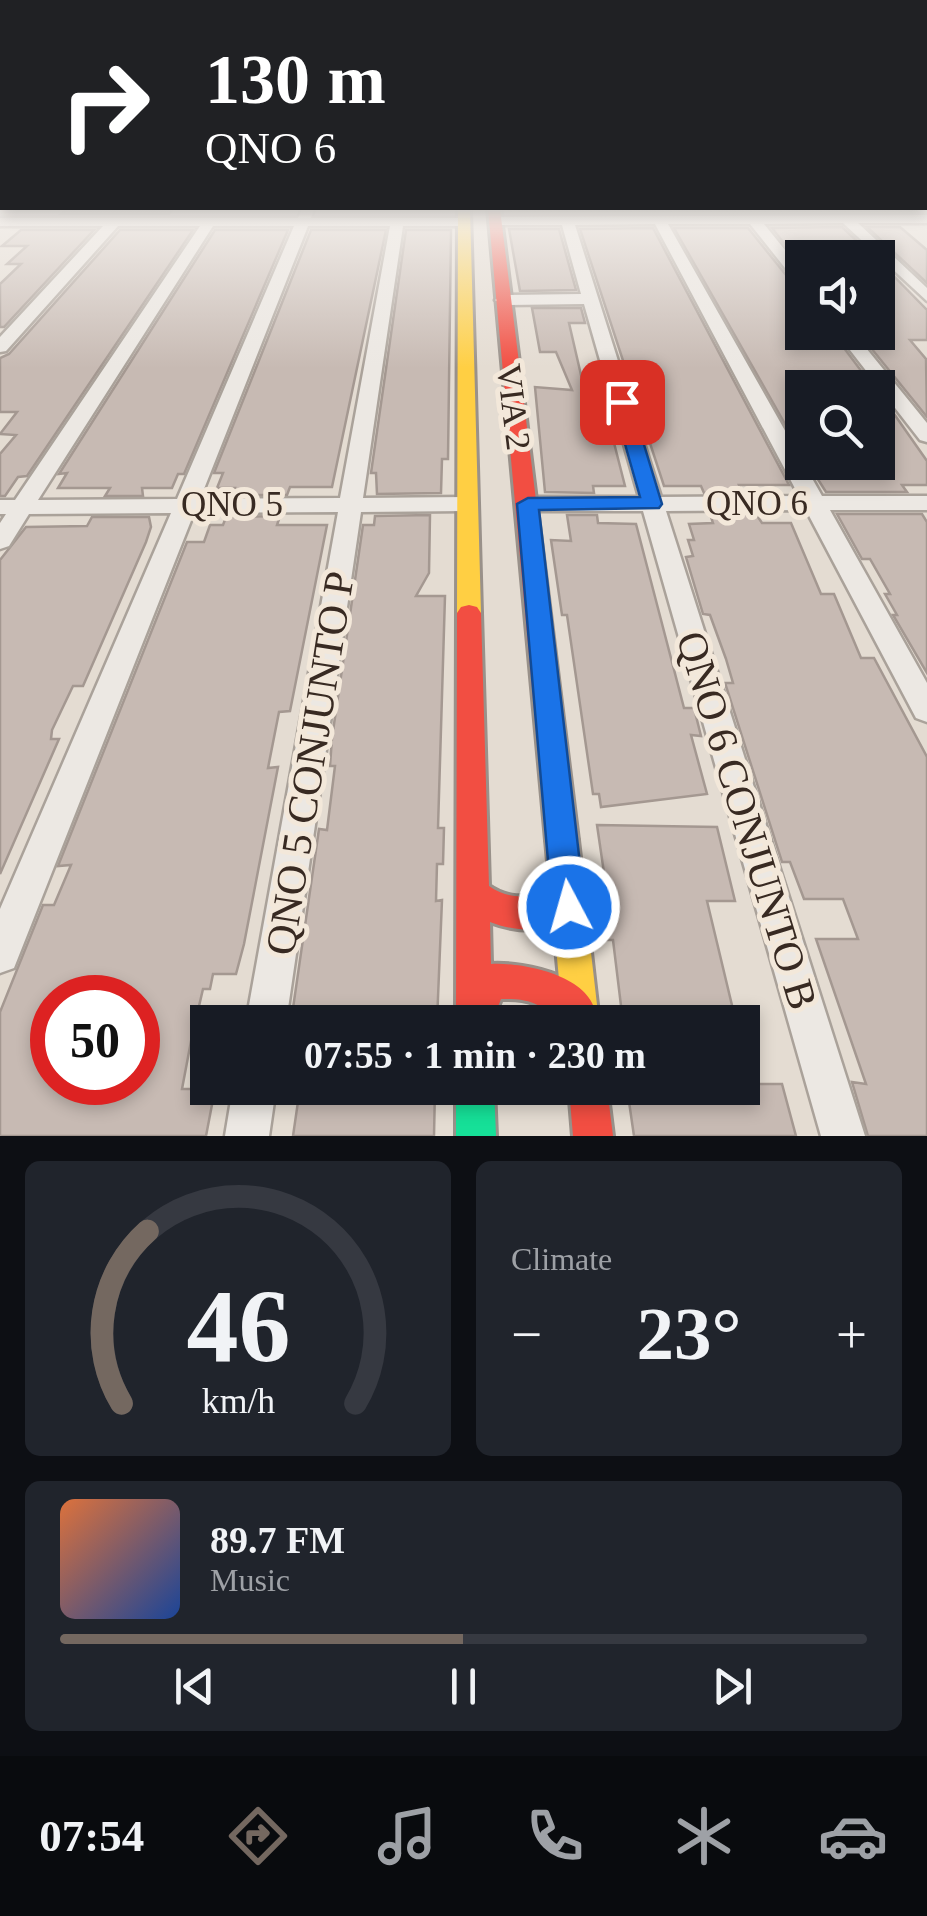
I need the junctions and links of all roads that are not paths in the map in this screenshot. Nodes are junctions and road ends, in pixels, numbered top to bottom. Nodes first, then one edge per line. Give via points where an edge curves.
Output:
1 (77, 262) edge
2 (181, 262) edge
3 (287, 262) edge
4 (390, 262) edge
5 (460, 262) edge
6 (499, 262) edge
7 (580, 262) edge
8 (683, 262) edge
9 (892, 262) edge
10 (927, 296) edge
11 (592, 299) junction
12 (503, 312) junction
13 (463, 318) junction
14 (0, 346) edge
15 (858, 350) edge
16 (927, 436) edge
17 (927, 502) edge
18 (188, 503) junction
19 (815, 503) junction
20 (350, 504) junction
21 (464, 504) junction
22 (528, 504) junction
23 (652, 504) junction
24 (12, 507) edge
25 (0, 541) edge
26 (927, 710) edge
27 (473, 894) junction
28 (569, 907) junction
29 (0, 954) edge
30 (269, 1005) edge
31 (474, 1005) edge
32 (480, 1005) edge
33 (568, 1005) edge
34 (579, 1005) edge
35 (252, 1105) edge
36 (475, 1105) edge
37 (589, 1105) edge
38 (247, 1136) edge
39 (476, 1136) edge
40 (592, 1136) edge
41 (844, 1136) edge

1 - 14 street
2 - 24 street
3 - 18 street
4 - 20 street, QNO 5 CONJUNTO P
5 - 13 main road, VIA 2
6 - 12 main road, VIA 2
7 - 11 street, QNO 6 CONJUNTO B
8 - 19 street
9 - 10 street
11 - 12 street
11 - 23 street, QNO 6 CONJUNTO B
12 - 13 main road
12 - 22 main road, VIA 2
13 - 21 main road, VIA 2
15 - 16 street
17 - 19 street, QNO 6
18 - 20 street, QNO 5
18 - 24 street, QNO 5
18 - 29 street
19 - 23 street, QNO 6
19 - 26 street
20 - 21 street, QNO 5
20 - 30 street, QNO 5 CONJUNTO P
21 - 27 main road, VIA 2
22 - 23 street, QNO 6
22 - 28 main road, VIA 2
23 - 41 street, QNO 6 CONJUNTO B
24 - 25 street
27 - 28 main road via 522,920
27 - 31 main road, VIA 2
28 - 34 main road, VIA 2
32 - 33 main road via 491,982 528,978 556,991
35 - 38 street
36 - 39 main road
37 - 40 main road

